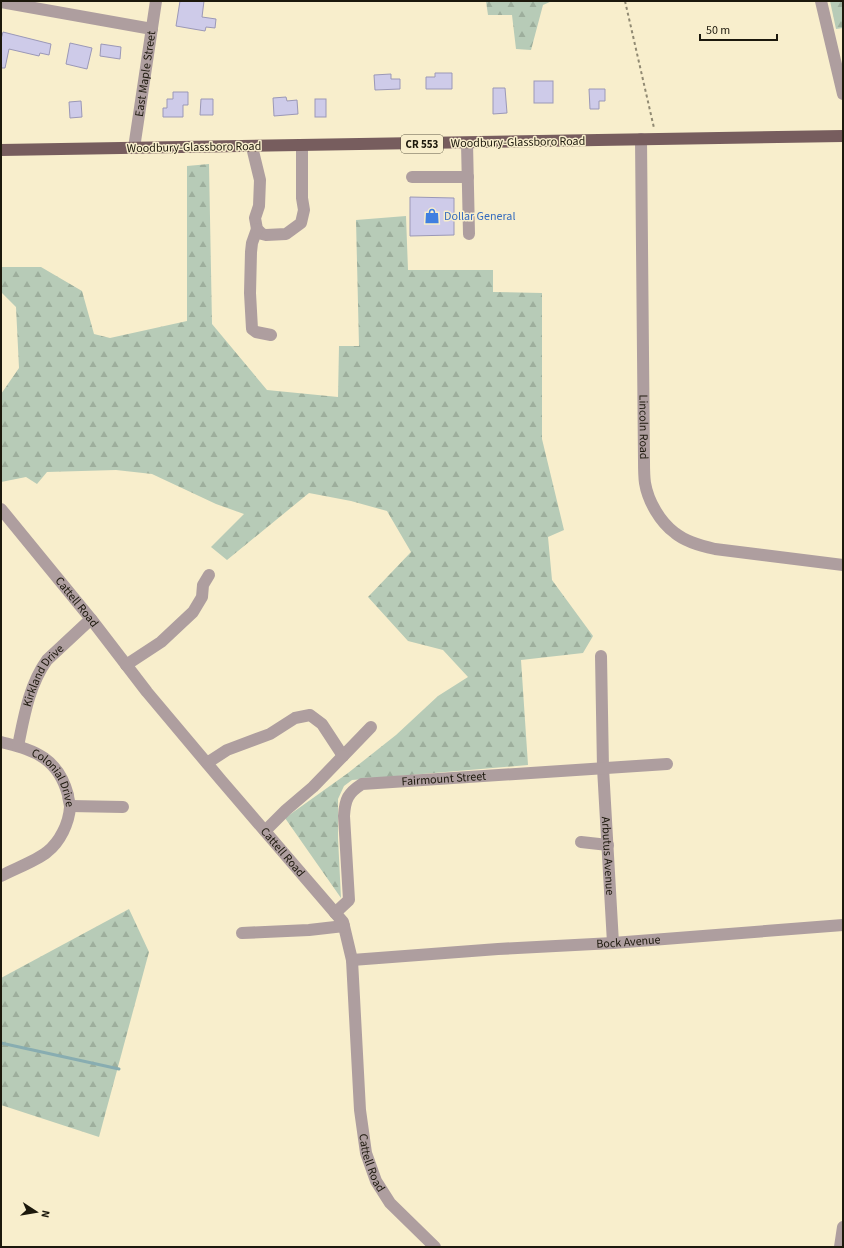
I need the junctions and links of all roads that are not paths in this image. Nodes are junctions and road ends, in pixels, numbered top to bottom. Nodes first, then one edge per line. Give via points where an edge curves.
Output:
1 (156, 1) edge
2 (820, 1) edge
3 (1, 2) edge
4 (152, 29) junction
5 (843, 94) edge
6 (843, 136) edge
7 (641, 139) junction
8 (467, 143) junction
9 (302, 146) junction
10 (252, 147) junction
11 (134, 148) junction
12 (1, 150) edge
13 (412, 177) dead end
14 (468, 177) junction
15 (258, 229) junction
16 (469, 234) dead end
17 (271, 335) dead end
18 (1, 509) edge
19 (843, 565) edge
20 (209, 575) dead end
21 (91, 619) junction
22 (601, 656) dead end
23 (126, 665) junction
24 (371, 727) dead end
25 (1, 742) edge
26 (18, 746) junction
27 (343, 756) junction
28 (206, 763) junction
29 (667, 764) dead end
30 (603, 768) junction
31 (70, 806) junction
32 (123, 807) dead end
33 (265, 831) junction
34 (581, 842) dead end
35 (608, 845) junction
36 (1, 876) edge
37 (335, 912) junction
38 (843, 925) edge
39 (344, 926) junction
40 (242, 933) dead end
41 (613, 943) junction
42 (352, 960) junction
43 (843, 1227) edge
44 (435, 1247) edge
45 (840, 1247) edge

1 - 4 street, East Maple Street
2 - 5 street
3 - 4 street
4 - 11 street, East Maple Street
6 - 7 main road, Woodbury-Glassboro Road / CR 553
7 - 8 main road, Woodbury-Glassboro Road / CR 553
7 - 19 street, Lincoln Road via 644,461 645,484 650,500 661,519 674,533 703,547
8 - 9 main road, Woodbury-Glassboro Road / CR 553
8 - 14 street
9 - 10 main road, Woodbury-Glassboro Road / CR 553
9 - 15 street via 304,210 301,223 286,234 266,235
10 - 11 main road, Woodbury-Glassboro Road / CR 553
10 - 15 street via 260,180 259,206 255,218
11 - 12 main road, Woodbury-Glassboro Road / CR 553
13 - 14 street
14 - 16 street
15 - 17 street via 251,252 252,329
18 - 21 street, Cattell Road
20 - 23 street via 203,585 202,597 192,612 160,642
21 - 23 street, Cattell Road
21 - 26 street, Kirkland Drive via 41,668 34,682
22 - 30 street, Arbutus Avenue
23 - 28 street, Cattell Road
24 - 27 street
25 - 26 street, Colonial Drive
26 - 31 street, Colonial Drive via 30,750 52,764 66,786
27 - 28 street via 322,724 310,715 295,718 270,734 227,750
27 - 33 street
28 - 33 street, Cattell Road
29 - 30 street, Fairmount Street
30 - 35 street, Arbutus Avenue
30 - 37 street, Fairmount Street via 362,784 352,790 345,802 349,900
31 - 32 street
31 - 36 street, Colonial Drive via 66,826 60,838 47,852
33 - 37 street, Cattell Road
34 - 35 street
35 - 41 street, Arbutus Avenue
37 - 39 street, Cattell Road
38 - 41 street, Bock Avenue
39 - 40 street
39 - 42 street, Cattell Road
41 - 42 street, Bock Avenue
42 - 44 street, Cattell Road via 360,1110 366,1153 376,1181 390,1203
43 - 45 street

